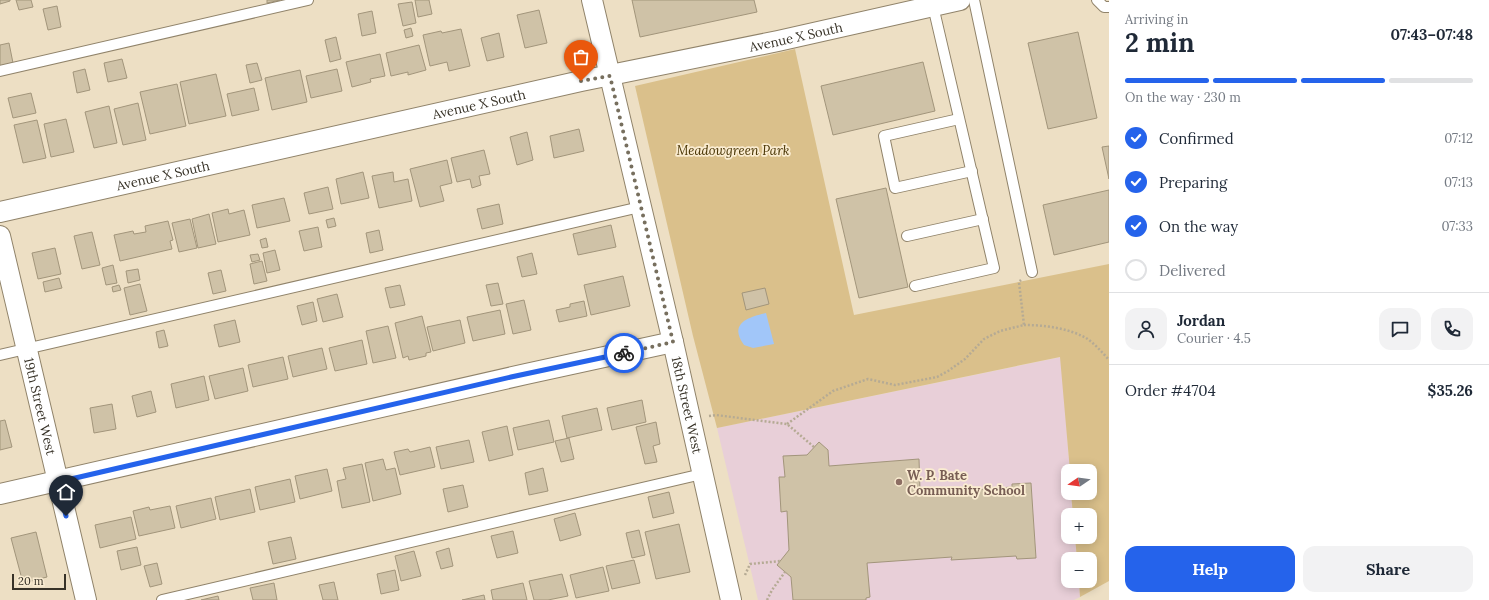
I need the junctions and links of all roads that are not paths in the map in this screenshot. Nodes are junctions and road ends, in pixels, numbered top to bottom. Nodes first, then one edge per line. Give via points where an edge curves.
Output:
1 (308, 0) edge
2 (592, 0) edge
3 (960, 0) edge
4 (974, 0) edge
5 (1097, 0) edge
6 (933, 6) junction
7 (1109, 7) edge
8 (0, 71) edge
9 (610, 76) junction
10 (959, 119) junction
11 (972, 171) junction
12 (640, 207) junction
13 (0, 212) edge
14 (983, 219) junction
15 (0, 236) edge
16 (907, 236) dead end
17 (1032, 272) road end
18 (915, 286) dead end
19 (673, 342) junction
20 (27, 350) junction
21 (0, 355) edge
22 (702, 474) junction
23 (58, 482) junction
24 (0, 494) edge
25 (730, 594) edge
26 (86, 600) edge
27 (162, 600) edge

1 - 8 lane
2 - 9 street, 18th Street West
3 - 6 street, Avenue X South
4 - 17 lane
5 - 7 lane via 1104,7
6 - 9 street, Avenue X South
6 - 10 lane
9 - 12 street, 18th Street West
9 - 13 street, Avenue X South
10 - 11 lane
10 - 11 lane via 884,136 895,188
11 - 14 lane
12 - 19 street, 18th Street West
12 - 20 lane
14 - 16 lane
14 - 18 lane via 994,268
15 - 20 street, 19th Street West
19 - 22 street, 18th Street West
19 - 23 street
20 - 21 lane
20 - 23 street, 19th Street West
22 - 25 street, 18th Street West
22 - 27 lane
23 - 24 street
23 - 26 street, 19th Street West

